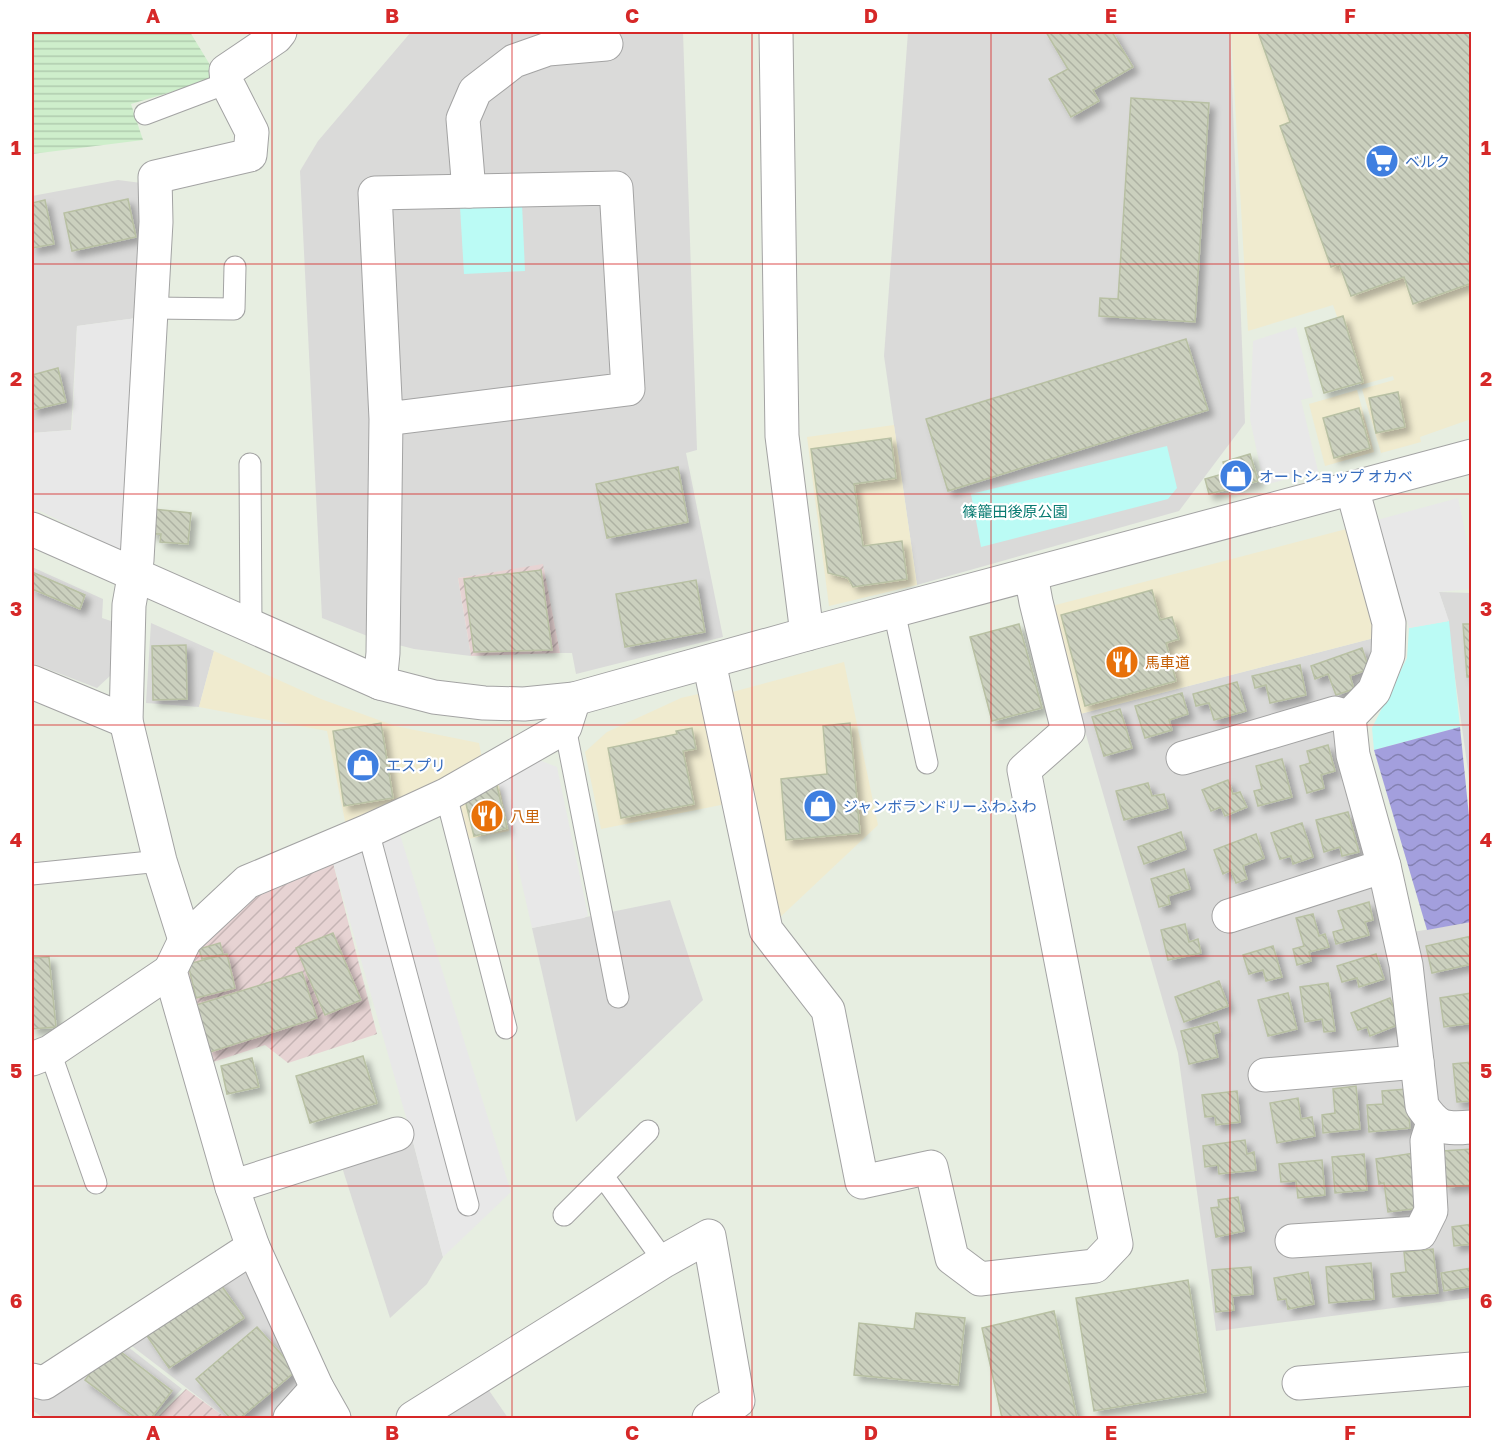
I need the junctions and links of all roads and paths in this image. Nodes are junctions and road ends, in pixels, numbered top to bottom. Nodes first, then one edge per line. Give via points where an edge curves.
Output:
1 (280, 32) edge
2 (776, 32) edge
3 (606, 44) dead end
4 (226, 83) junction
5 (145, 114) dead end
6 (469, 191) junction
7 (235, 267) dead end
8 (152, 308) junction
9 (386, 419) junction
10 (1472, 456) edge
11 (250, 464) dead end
12 (1352, 488) junction
13 (32, 529) edge
14 (134, 575) junction
15 (1031, 575) junction
16 (894, 611) junction
17 (251, 627) junction
18 (807, 634) junction
19 (709, 662) junction
20 (32, 682) edge
21 (380, 683) junction
22 (569, 713) junction
23 (1350, 717) junction
24 (126, 721) junction
25 (1184, 758) dead end
26 (927, 763) dead end
27 (446, 795) junction
28 (368, 831) junction
29 (160, 861) junction
30 (1383, 866) junction
31 (32, 874) edge
32 (1229, 916) dead end
33 (185, 940) junction
34 (170, 971) junction
35 (618, 997) dead end
36 (506, 1028) dead end
37 (41, 1056) edge
38 (1417, 1062) junction
39 (1265, 1075) dead end
40 (1433, 1122) junction
41 (1472, 1127) edge
42 (648, 1131) dead end
43 (397, 1134) dead end
44 (603, 1176) junction
45 (96, 1183) dead end
46 (232, 1187) junction
47 (468, 1205) dead end
48 (564, 1215) dead end
49 (1292, 1241) dead end
50 (253, 1247) junction
51 (664, 1261) junction
52 (1472, 1369) edge
53 (32, 1380) edge
54 (1299, 1383) dead end
55 (317, 1388) junction
56 (290, 1419) edge
57 (334, 1419) edge
58 (413, 1419) edge
59 (709, 1419) edge

1 - 4 street via 226,71
2 - 18 street via 782,436
3 - 6 street via 548,49 514,60 474,90 463,119
4 - 5 lane
4 - 8 street via 252,132 250,155 155,177
6 - 9 street via 375,193
6 - 9 street via 616,188 628,389
7 - 8 lane via 234,309
8 - 14 street
9 - 21 street
10 - 12 street
11 - 17 lane
12 - 15 street
12 - 23 street via 1389,622 1389,644 1374,691
13 - 14 street
14 - 17 street
14 - 24 street via 129,605
15 - 16 street
15 - 19 street via 1068,731 1024,770 1116,1244 1095,1266 980,1279 952,1258 931,1167 862,1182 828,1010 766,930
16 - 18 street
16 - 26 lane
17 - 21 street
18 - 19 street
19 - 22 street
20 - 24 street
21 - 22 street via 434,697 524,704
22 - 27 street
22 - 35 lane
23 - 25 street via 1335,713
23 - 30 street via 1353,755
24 - 29 street
27 - 28 street
27 - 36 lane
28 - 33 street via 248,882
28 - 47 lane
29 - 31 lane
29 - 33 street
30 - 32 street
30 - 38 street via 1406,965
33 - 34 street
34 - 37 street
34 - 46 street
37 - 45 lane
38 - 39 street
38 - 40 street via 1422,1106
40 - 41 street via 1452,1128
40 - 49 street via 1427,1141 1431,1211 1420,1233
42 - 44 lane
43 - 46 street
44 - 48 lane
44 - 51 lane
46 - 50 street
50 - 53 street via 44,1383
50 - 55 street
51 - 58 street
51 - 59 street via 709,1236 738,1401
52 - 54 street
55 - 56 street
55 - 57 street

